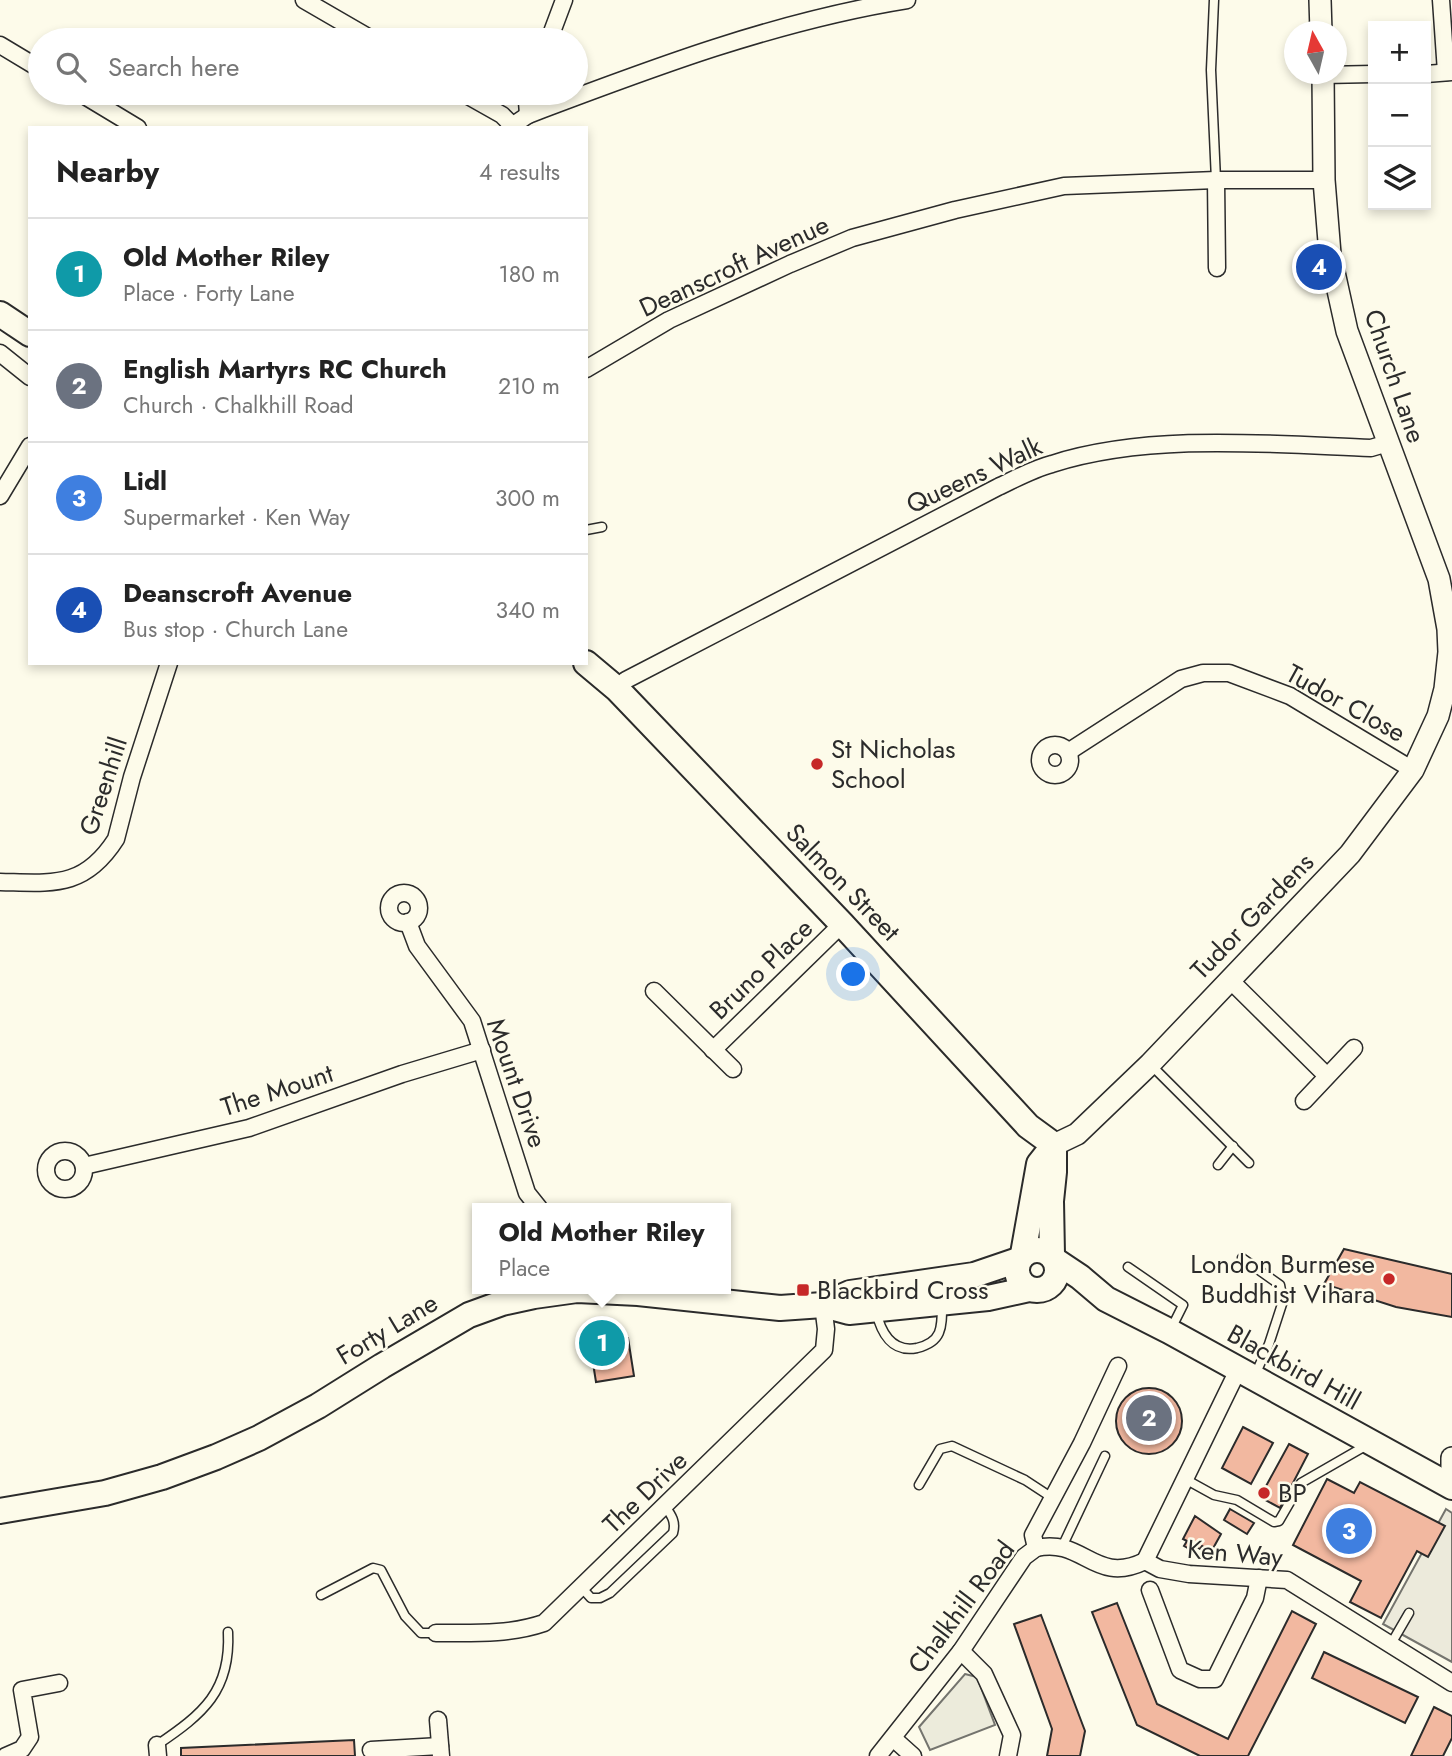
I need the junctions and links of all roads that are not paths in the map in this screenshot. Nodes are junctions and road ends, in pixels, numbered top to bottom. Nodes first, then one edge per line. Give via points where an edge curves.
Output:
1 (304, 0) edge
2 (564, 0) edge
3 (907, 0) edge
4 (1214, 0) edge
5 (1320, 0) edge
6 (1441, 0) edge
7 (884, 2) edge
8 (1321, 21) edge
9 (352, 28) edge
10 (554, 28) edge
11 (0, 45) edge
12 (28, 62) edge
13 (1449, 72) edge
14 (1347, 74) edge
15 (1368, 74) edge
16 (1431, 74) edge
17 (1323, 84) edge
18 (588, 92) edge
19 (100, 105) edge
20 (484, 105) edge
21 (527, 105) edge
22 (554, 105) edge
23 (528, 115) junction
24 (135, 126) edge
25 (510, 126) edge
26 (1216, 180) junction
27 (1324, 180) junction
28 (1217, 268) dead end
29 (0, 314) edge
30 (28, 333) edge
31 (0, 353) edge
32 (588, 368) edge
33 (28, 375) edge
34 (1388, 443) junction
35 (28, 449) edge
36 (0, 496) edge
37 (602, 527) dead end
38 (588, 530) edge
39 (1450, 652) edge
40 (168, 665) edge
41 (588, 665) edge
42 (617, 689) junction
43 (1448, 690) edge
44 (1068, 752) dead end
45 (1413, 770) junction
46 (0, 882) edge
47 (408, 922) dead end
48 (842, 924) junction
49 (1230, 980) junction
50 (654, 991) dead end
51 (1354, 1048) dead end
52 (482, 1050) junction
53 (713, 1050) junction
54 (1150, 1064) junction
55 (733, 1069) dead end
56 (1327, 1076) junction
57 (1304, 1101) dead end
58 (1054, 1145) junction
59 (1233, 1146) junction
60 (1249, 1163) dead end
61 (1218, 1165) dead end
62 (84, 1166) dead end
63 (525, 1200) edge
64 (1021, 1257) junction
65 (1054, 1258) junction
66 (1242, 1258) dead end
67 (1128, 1267) dead end
68 (1038, 1288) junction
69 (526, 1294) edge
70 (661, 1294) edge
71 (500, 1296) edge
72 (1106, 1299) junction
73 (942, 1302) junction
74 (823, 1305) junction
75 (876, 1309) junction
76 (1169, 1331) junction
77 (1118, 1366) dead end
78 (1246, 1374) junction
79 (1370, 1443) junction
80 (1105, 1457) dead end
81 (1452, 1458) edge
82 (1452, 1467) edge
83 (1184, 1478) junction
84 (919, 1485) dead end
85 (1452, 1487) edge
86 (1054, 1499) junction
87 (666, 1506) junction
88 (0, 1511) edge
89 (1062, 1546) junction
90 (1036, 1548) junction
91 (1145, 1562) junction
92 (1259, 1578) junction
93 (582, 1587) junction
94 (1150, 1590) dead end
95 (321, 1595) dead end
96 (1409, 1614) dead end
97 (228, 1632) dead end
98 (436, 1633) joint
99 (1391, 1644) junction
100 (961, 1651) junction
101 (59, 1683) dead end
102 (1452, 1683) edge
103 (438, 1720) dead end
104 (894, 1739) junction
105 (371, 1750) dead end
106 (157, 1751) edge
107 (440, 1751) edge
108 (6, 1756) edge
109 (878, 1756) edge
110 (913, 1756) edge
111 (1008, 1756) edge

1 - 9 street
2 - 10 street
3 - 7 street
4 - 26 lane via 1211,70
5 - 8 main road
6 - 13 street
7 - 18 street via 764,32
11 - 12 street
13 - 16 street
14 - 15 street
17 - 27 main road, Church Lane
19 - 24 street
20 - 25 street
21 - 23 street
22 - 23 street
23 - 25 street
26 - 27 street, Deanscroft Avenue
26 - 28 street
26 - 32 street, Deanscroft Avenue via 1063,186 852,238 669,320
27 - 34 main road, Church Lane via 1330,254 1347,331
29 - 30 main road
31 - 33 street
34 - 39 main road, Church Lane via 1442,578
34 - 42 street, Queens Walk via 1371,448 1240,443 1124,447 1051,464 928,523 626,680
35 - 36 street
37 - 38 lane
39 - 43 main road, Church Lane
40 - 46 street, Greenhill via 110,848 94,865 69,880
41 - 42 main road, Salmon Street
42 - 48 main road, Salmon Street
43 - 45 main road, Tudor Gardens
44 - 45 street, Tudor Close via 1181,679 1228,673 1290,696
45 - 49 main road, Tudor Gardens via 1350,854
47 - 52 street, Mount Drive via 417,946 472,1021
48 - 53 street, Bruno Place
48 - 58 main road, Salmon Street via 1028,1126
49 - 54 main road, Tudor Gardens
49 - 56 street
50 - 53 street, Bruno Place
51 - 56 street
52 - 62 street, The Mount via 249,1128
52 - 63 street, Mount Drive
53 - 55 street, Bruno Place
54 - 58 main road, Tudor Gardens via 1077,1134
54 - 59 lane
56 - 57 street
58 - 64 main road via 1039,1164
58 - 65 main road
59 - 60 lane
59 - 61 lane
64 - 65 main road via 1039,1249
64 - 68 main road via 1017,1276 1022,1284
64 - 74 main road, Forty Lane via 974,1275 850,1293
65 - 68 main road via 1057,1276
65 - 72 main road, Blackbird Hill
66 - 78 lane via 1280,1285 1283,1301 1269,1343
67 - 76 lane via 1183,1305
68 - 72 main road, Blackbird Hill
68 - 73 main road, Forty Lane
69 - 71 main road, Forty Lane
70 - 74 main road, Forty Lane via 780,1308
71 - 88 main road, Forty Lane via 318,1406 216,1457 104,1493
72 - 76 main road, Blackbird Hill
73 - 75 main road, Forty Lane
73 - 75 lane via 942,1324 935,1339 909,1349 890,1342
74 - 75 main road, Forty Lane via 849,1312
74 - 87 street, The Drive via 824,1350
76 - 78 main road, Blackbird Hill
77 - 86 street, Chalkhill Road
78 - 79 main road, Blackbird Hill
78 - 83 street
79 - 83 lane via 1301,1483 1279,1521
79 - 85 main road, Blackbird Hill
80 - 89 lane
81 - 82 main road
83 - 91 street
84 - 86 lane via 946,1445 1025,1480
86 - 90 street, Chalkhill Road via 1033,1535
87 - 93 street, The Drive
87 - 93 lane via 673,1518 673,1533 610,1593 591,1598
89 - 90 street
89 - 91 street via 1110,1570
90 - 100 street, Chalkhill Road via 1024,1557
91 - 92 street, Ken Way via 1189,1574
92 - 94 street via 1255,1598 1215,1679 1200,1679 1180,1670
92 - 99 street, Ken Way via 1287,1580
93 - 98 street, The Drive via 544,1623 526,1629
95 - 98 lane via 373,1568 381,1570 405,1616 421,1633
96 - 99 lane
97 - 106 lane via 222,1684
99 - 102 street, Ken Way
100 - 104 street, Chalkhill Road
100 - 111 street via 984,1674 1012,1735
101 - 108 street via 22,1690 30,1737 22,1749
103 - 107 street
104 - 109 street, Chalkhill Road
104 - 110 street
105 - 107 street

